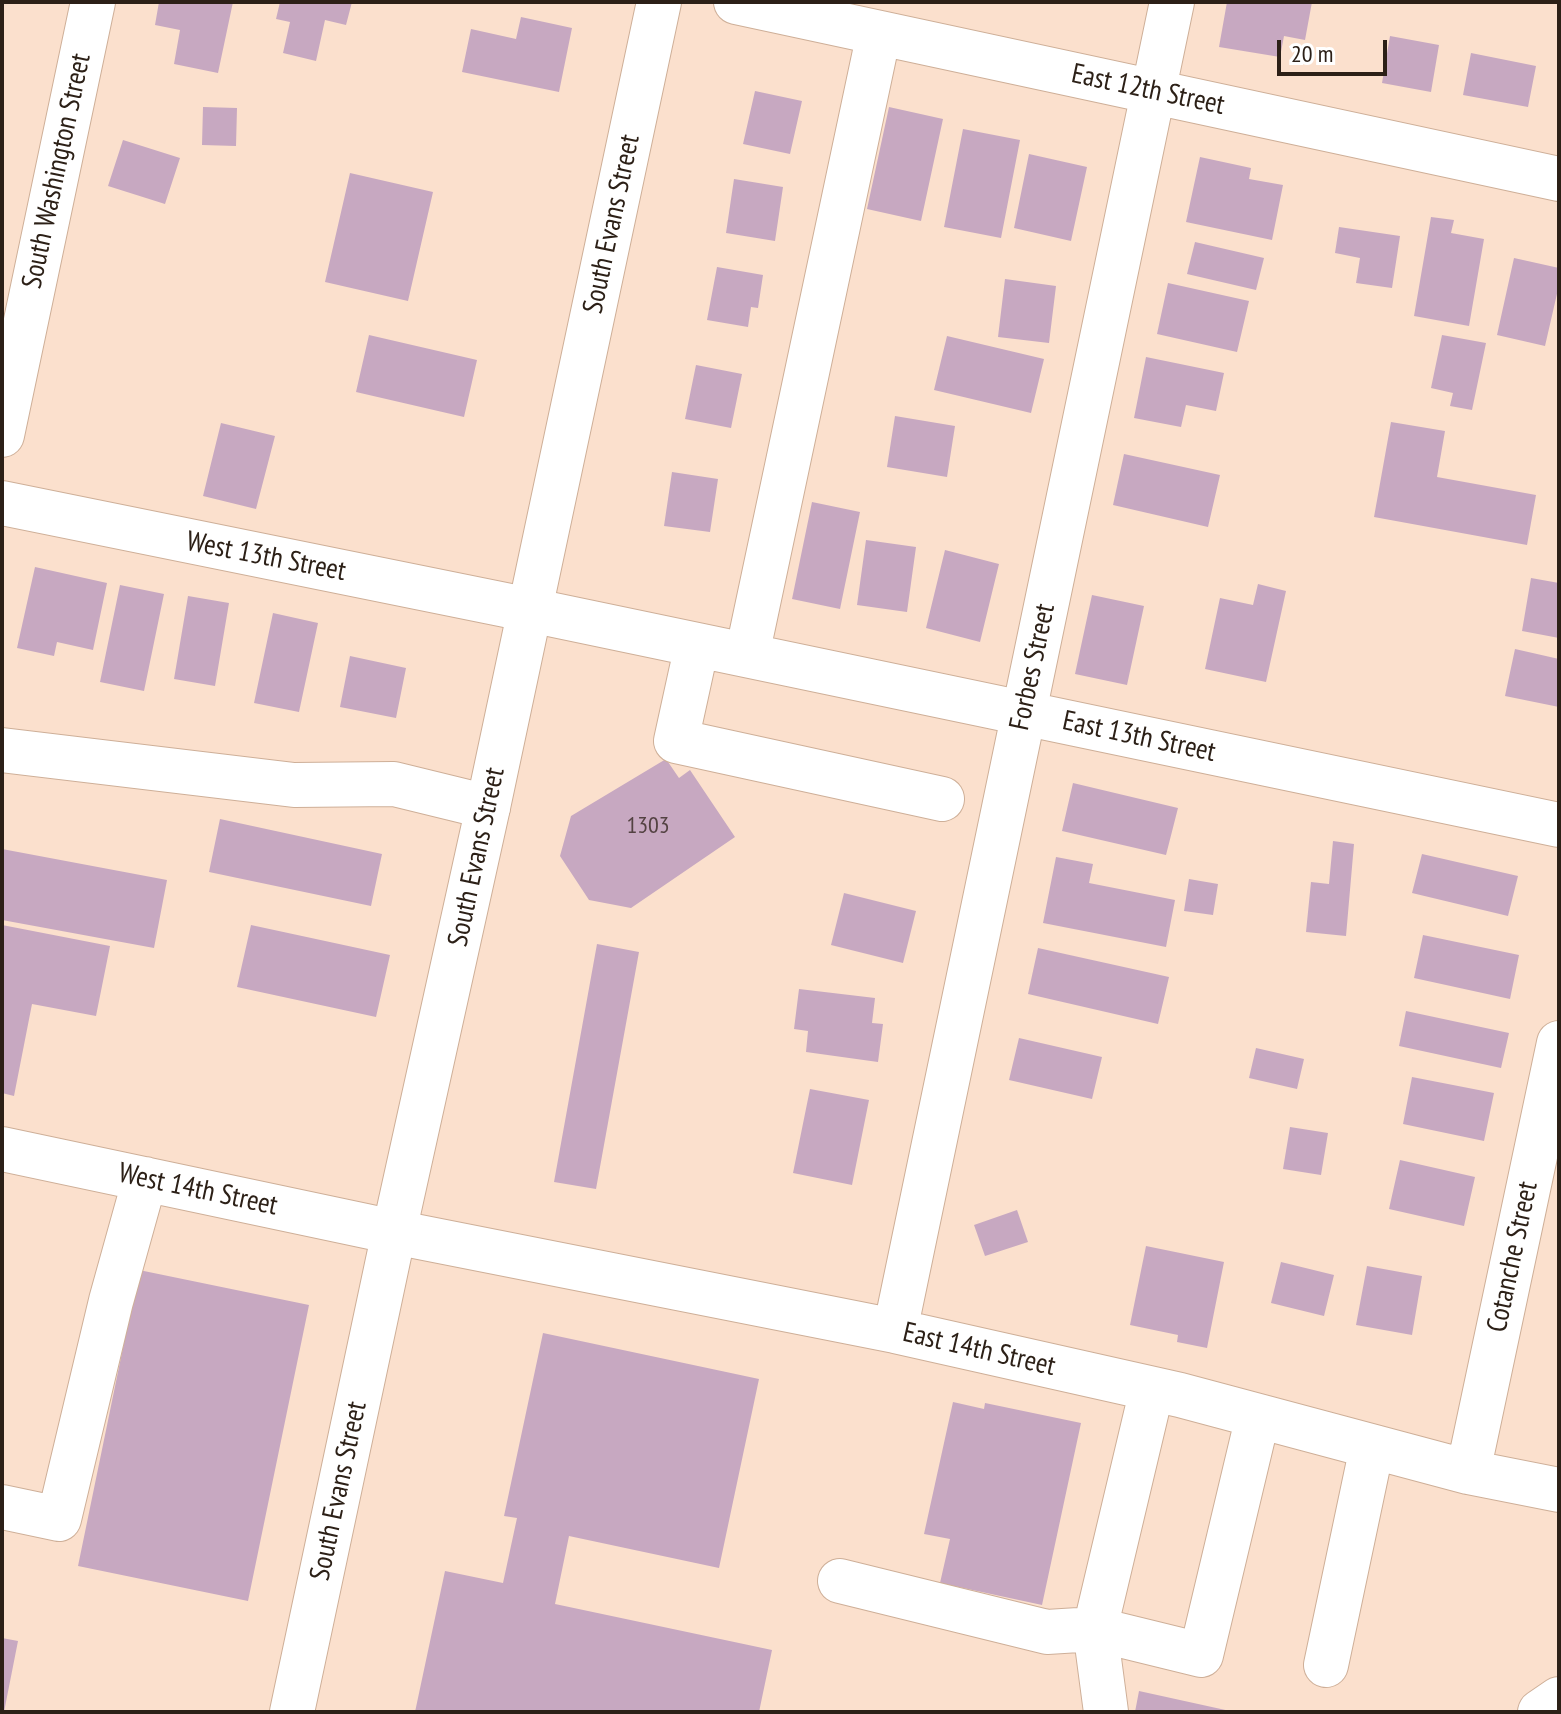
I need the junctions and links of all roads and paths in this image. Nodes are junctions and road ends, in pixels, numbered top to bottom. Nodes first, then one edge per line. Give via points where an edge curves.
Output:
1 (93, 2) edge
2 (659, 2) edge
3 (736, 2) edge
4 (1172, 2) edge
5 (879, 33) junction
6 (1153, 91) junction
7 (1559, 179) edge
8 (2, 435) edge
9 (2, 503) edge
10 (530, 610) junction
11 (697, 645) junction
12 (747, 655) junction
13 (1023, 712) junction
14 (2, 750) edge
15 (942, 799) dead end
16 (488, 807) junction
17 (1559, 825) edge
18 (1559, 1043) edge
19 (2, 1149) edge
20 (1547, 1158) edge
21 (145, 1179) junction
22 (394, 1232) junction
23 (895, 1331) junction
24 (1152, 1389) junction
25 (1258, 1416) junction
26 (1372, 1447) junction
27 (1468, 1472) junction
28 (1559, 1490) edge
29 (2, 1507) edge
30 (840, 1581) dead end
31 (1095, 1629) junction
32 (1326, 1665) dead end
33 (1559, 1699) edge
34 (292, 1712) edge
35 (1106, 1712) edge
36 (1540, 1712) edge

1 - 8 street, South Washington Street
2 - 10 street, South Evans Street
3 - 5 street, East 12th Street
4 - 6 street, Forbes Street
5 - 6 street, East 12th Street
5 - 12 street
6 - 7 street, East 12th Street
6 - 13 street, Forbes Street
9 - 10 street, West 13th Street
10 - 11 street, East 13th Street
10 - 16 street, South Evans Street
11 - 12 street, East 13th Street
11 - 15 street via 676,741
12 - 13 street, East 13th Street
13 - 17 street, East 13th Street
13 - 23 street, Forbes Street
14 - 16 street via 294,785 394,784
16 - 22 street, South Evans Street
18 - 20 street, Cotanche Street
19 - 21 street, West 14th Street
20 - 27 street, Cotanche Street
21 - 22 street, West 14th Street
21 - 29 street via 59,1519
22 - 23 street, East 14th Street
22 - 34 street, South Evans Street
23 - 24 street, East 14th Street
24 - 25 street, East 14th Street
24 - 31 street
25 - 26 street, East 14th Street
25 - 31 street via 1201,1655
26 - 27 street, East 14th Street
26 - 32 street
27 - 28 street, East 14th Street
30 - 31 street via 1047,1632
31 - 35 street
33 - 36 street

